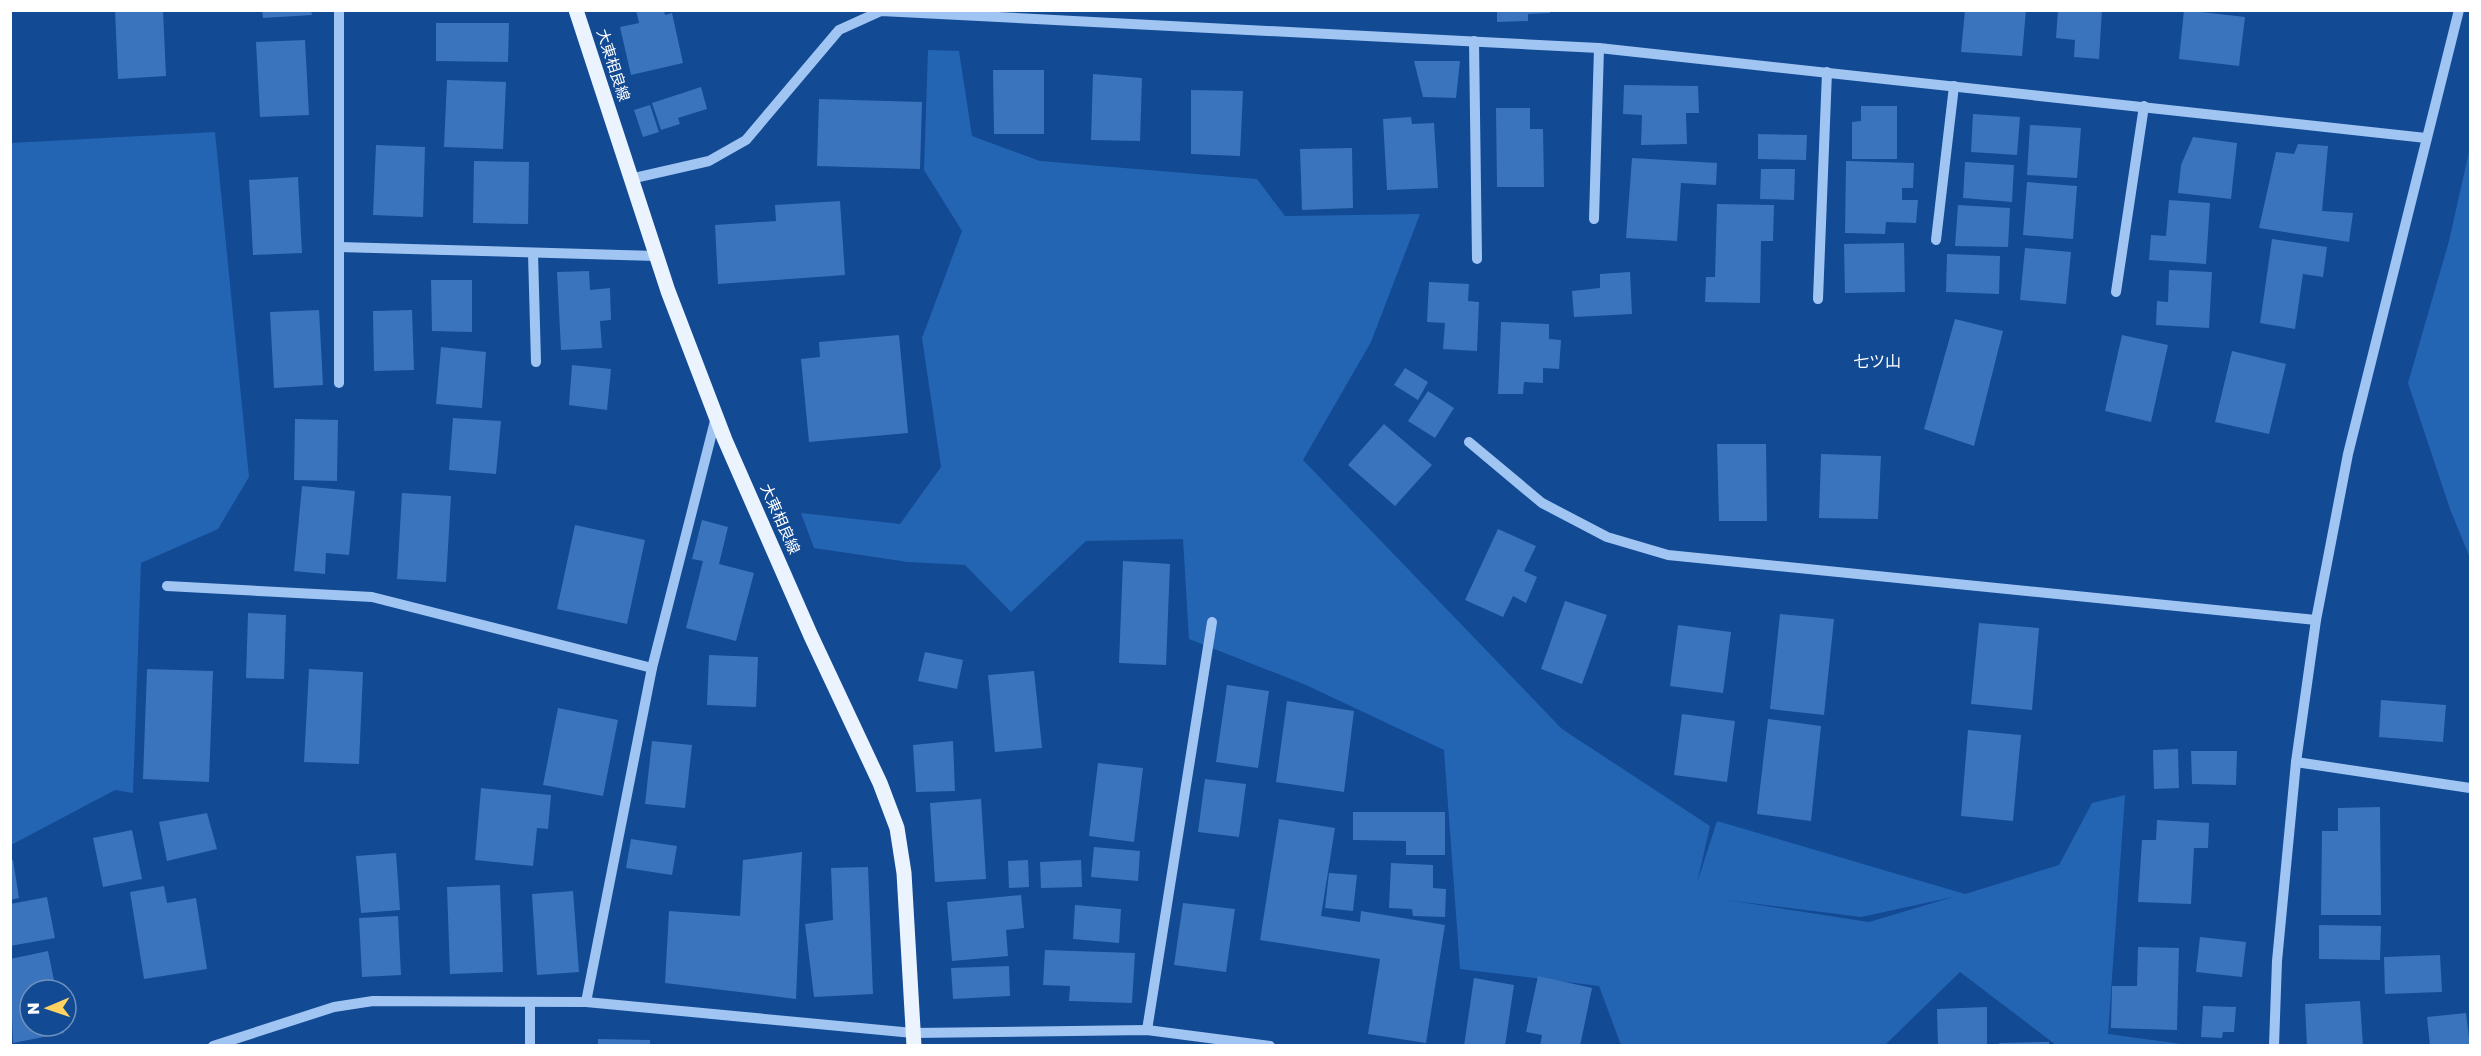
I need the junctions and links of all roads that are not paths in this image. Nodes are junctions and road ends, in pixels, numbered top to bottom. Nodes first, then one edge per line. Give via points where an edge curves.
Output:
1 (339, 10) edge
2 (576, 10) edge
3 (2460, 10) edge
4 (1474, 41) junction
5 (1599, 48) junction
6 (1827, 72) junction
7 (1954, 86) junction
8 (2144, 106) junction
9 (2426, 138) junction
10 (630, 178) junction
11 (1594, 219) dead end
12 (1936, 240) dead end
13 (339, 247) junction
14 (533, 253) junction
15 (656, 256) junction
16 (1477, 259) dead end
17 (2116, 291) dead end
18 (1818, 299) dead end
19 (536, 362) dead end
20 (339, 383) dead end
21 (716, 416) junction
22 (1469, 442) dead end
23 (167, 586) dead end
24 (2316, 620) junction
25 (1212, 621) dead end
26 (652, 668) junction
27 (2296, 762) junction
28 (2470, 788) edge
29 (531, 1002) junction
30 (586, 1002) junction
31 (1147, 1030) junction
32 (914, 1039) edge
33 (213, 1046) edge
34 (530, 1046) edge
35 (1270, 1046) edge
36 (2274, 1046) edge

1 - 13 street
2 - 10 main road, 大東相良線
3 - 9 street
4 - 5 street
4 - 10 street via 881,11 839,30 746,140 709,161
4 - 16 street
5 - 6 street
5 - 11 street
6 - 7 street
6 - 18 street
7 - 8 street
7 - 12 street
8 - 9 street
8 - 17 street
9 - 24 street via 2348,454
10 - 15 main road, 大東相良線
13 - 14 street
13 - 20 street
14 - 15 street
14 - 19 street
15 - 21 main road, 大東相良線
21 - 26 street
21 - 32 main road, 大東相良線 via 897,828 904,873
22 - 24 street via 1542,503 1607,537 1668,555
23 - 26 street via 372,597
24 - 27 street
25 - 31 street
26 - 30 street
27 - 28 street
27 - 36 street via 2277,961
29 - 30 street
29 - 33 street via 374,1001 334,1007
29 - 34 street
30 - 32 street
31 - 32 street
31 - 35 street

